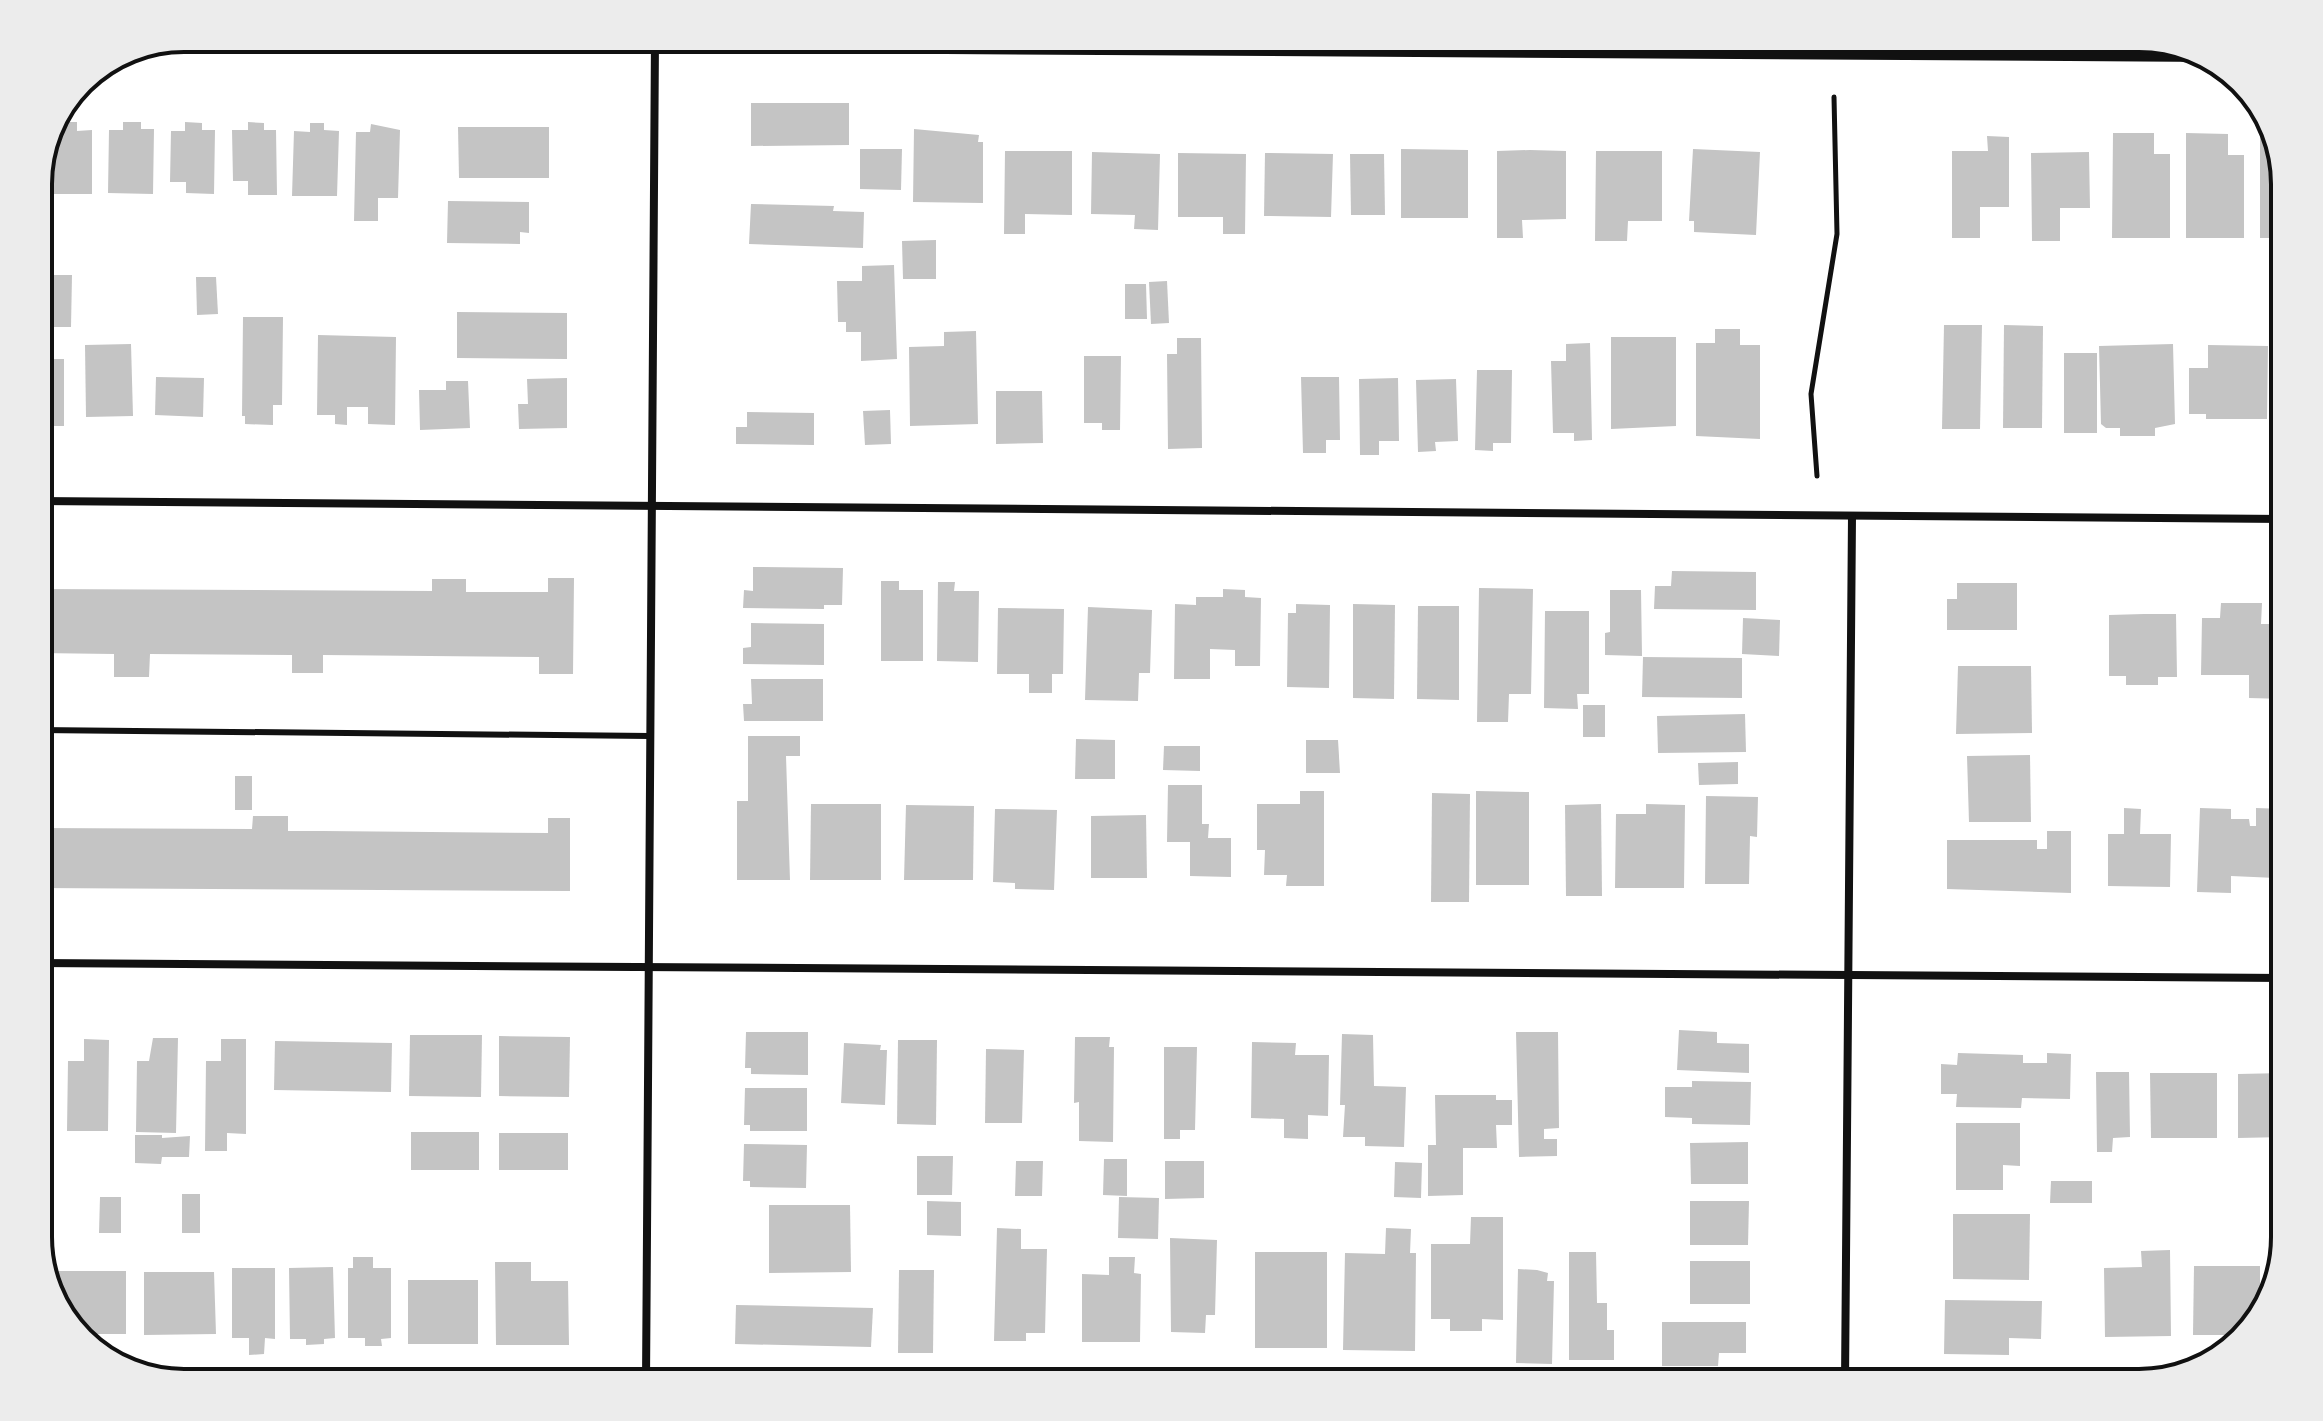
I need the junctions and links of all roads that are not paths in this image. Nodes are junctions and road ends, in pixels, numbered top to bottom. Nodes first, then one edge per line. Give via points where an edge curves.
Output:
1 (655, 52) edge
2 (1376, 52) edge
3 (1856, 54) joint
4 (2178, 58) edge
5 (52, 501) edge
6 (651, 505) junction
7 (1852, 516) junction
8 (2271, 519) edge
9 (52, 730) edge
10 (650, 736) junction
11 (52, 963) edge
12 (649, 966) junction
13 (1848, 975) junction
14 (2271, 978) edge
15 (646, 1369) edge
16 (1845, 1369) edge

1 - 6 street
2 - 3 street
3 - 4 street
5 - 6 street
6 - 7 street
6 - 10 street
7 - 8 street
7 - 13 street
9 - 10 lane
10 - 12 street
11 - 12 street
12 - 13 street
12 - 15 street
13 - 14 street
13 - 16 street

